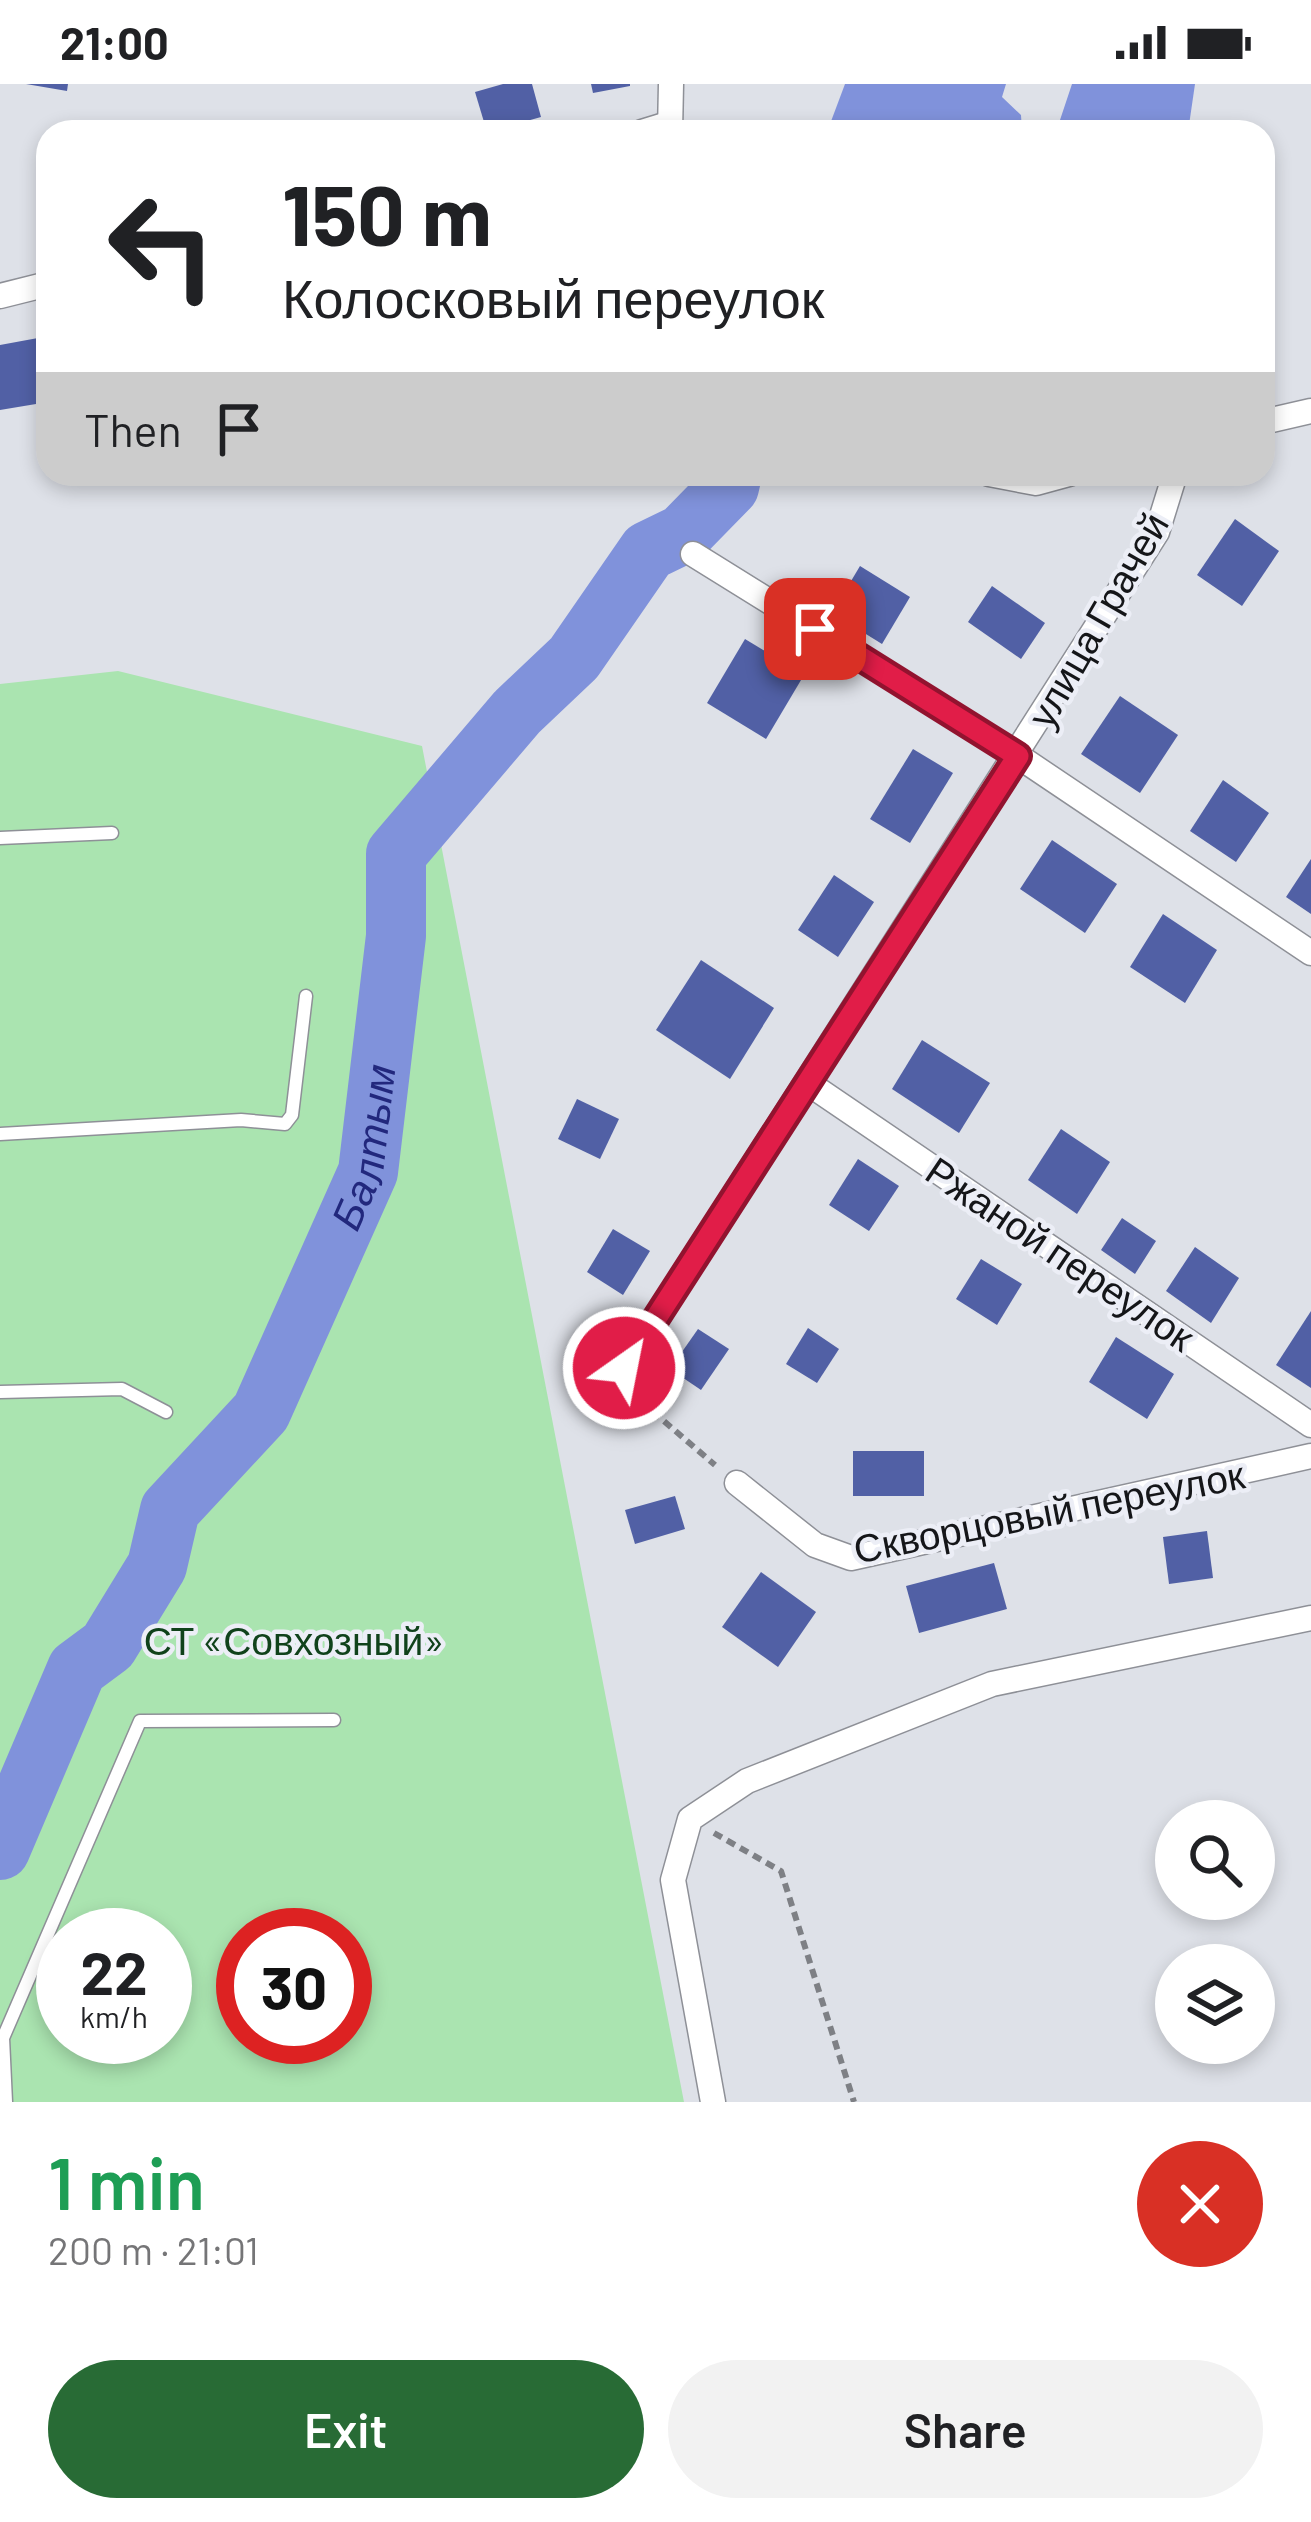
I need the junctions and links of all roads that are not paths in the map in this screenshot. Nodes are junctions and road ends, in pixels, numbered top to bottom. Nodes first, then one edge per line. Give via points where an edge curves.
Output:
1 (671, 84) edge
2 (669, 120) edge
3 (36, 287) edge
4 (0, 296) edge
5 (1311, 411) edge
6 (1275, 419) edge
7 (1171, 486) edge
8 (693, 554) dead end
9 (1018, 756) junction
10 (112, 832) dead end
11 (0, 838) edge
12 (1311, 953) edge
13 (306, 996) dead end
14 (808, 1083) junction
15 (0, 1134) edge
16 (624, 1368) road end
17 (0, 1392) edge
18 (166, 1412) dead end
19 (1311, 1425) edge
20 (1311, 1456) edge
21 (736, 1484) road end
22 (1311, 1618) edge
23 (334, 1720) dead end
24 (2, 2038) edge
25 (6, 2102) edge
26 (712, 2102) edge

1 - 2 street
3 - 4 street
5 - 6 street
7 - 9 street, улица Грачей via 1157,532
8 - 9 street
9 - 12 street
9 - 14 street, улица Грачей
10 - 11 lane
13 - 15 lane via 285,1124
14 - 16 street, улица Грачей
14 - 19 street, Ржаной переулок
17 - 18 lane via 122,1389
20 - 21 street, Скворцовый переулок via 851,1558 815,1545
22 - 26 street via 992,1684 747,1781 690,1819 673,1880
23 - 24 lane via 140,1721
24 - 25 lane

